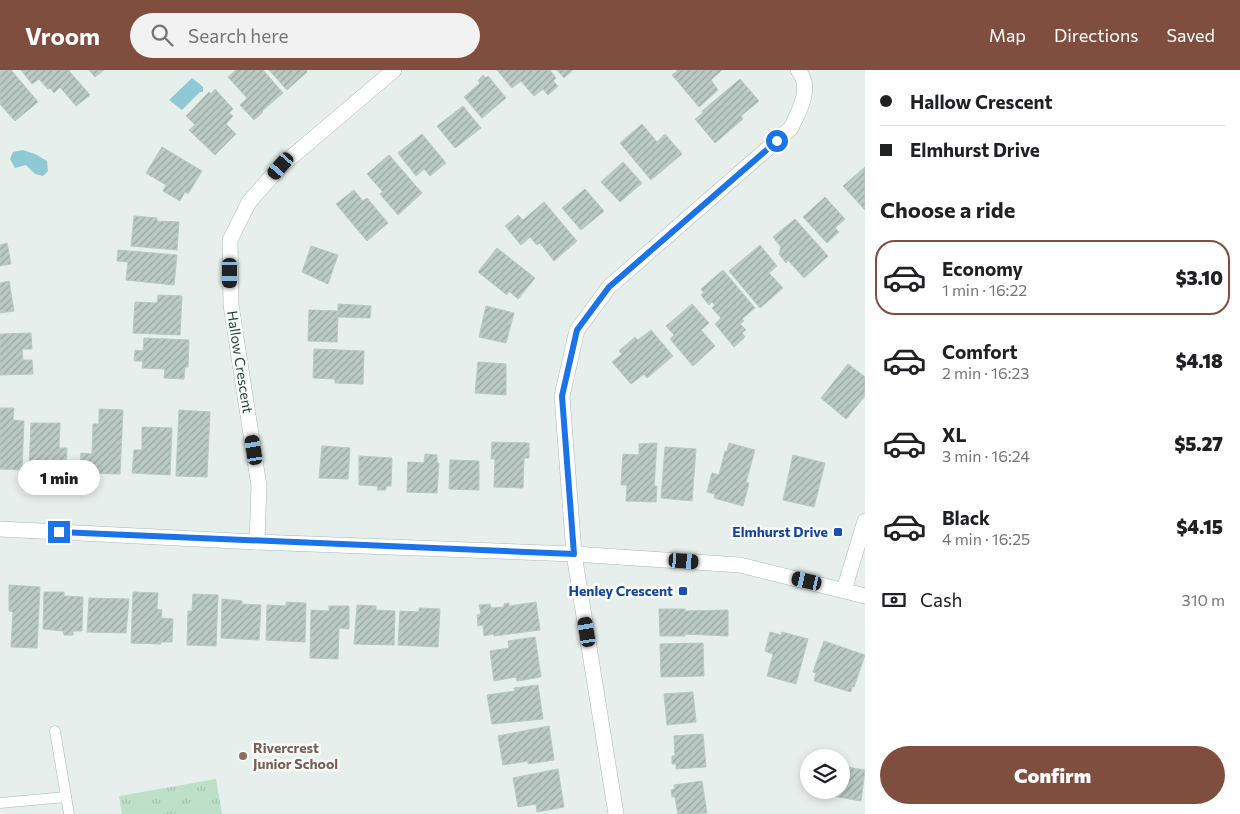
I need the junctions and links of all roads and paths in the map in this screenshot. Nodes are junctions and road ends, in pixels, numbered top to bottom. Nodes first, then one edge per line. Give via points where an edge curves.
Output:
1 (394, 70) edge
2 (798, 70) edge
3 (865, 521) edge
4 (0, 529) edge
5 (257, 542) junction
6 (574, 554) junction
7 (844, 590) junction
8 (865, 596) edge
9 (54, 731) dead end
10 (66, 797) junction
11 (0, 803) edge
12 (69, 814) edge
13 (616, 814) edge

1 - 5 street, Hallow Crescent via 281,166 249,202 230,240 231,305 259,486
2 - 6 street via 805,97 791,128 609,287 577,330 562,396
3 - 7 street
4 - 5 street
5 - 6 street
6 - 7 street via 740,565
6 - 13 street
7 - 8 street
9 - 10 lane
10 - 11 lane
10 - 12 lane

